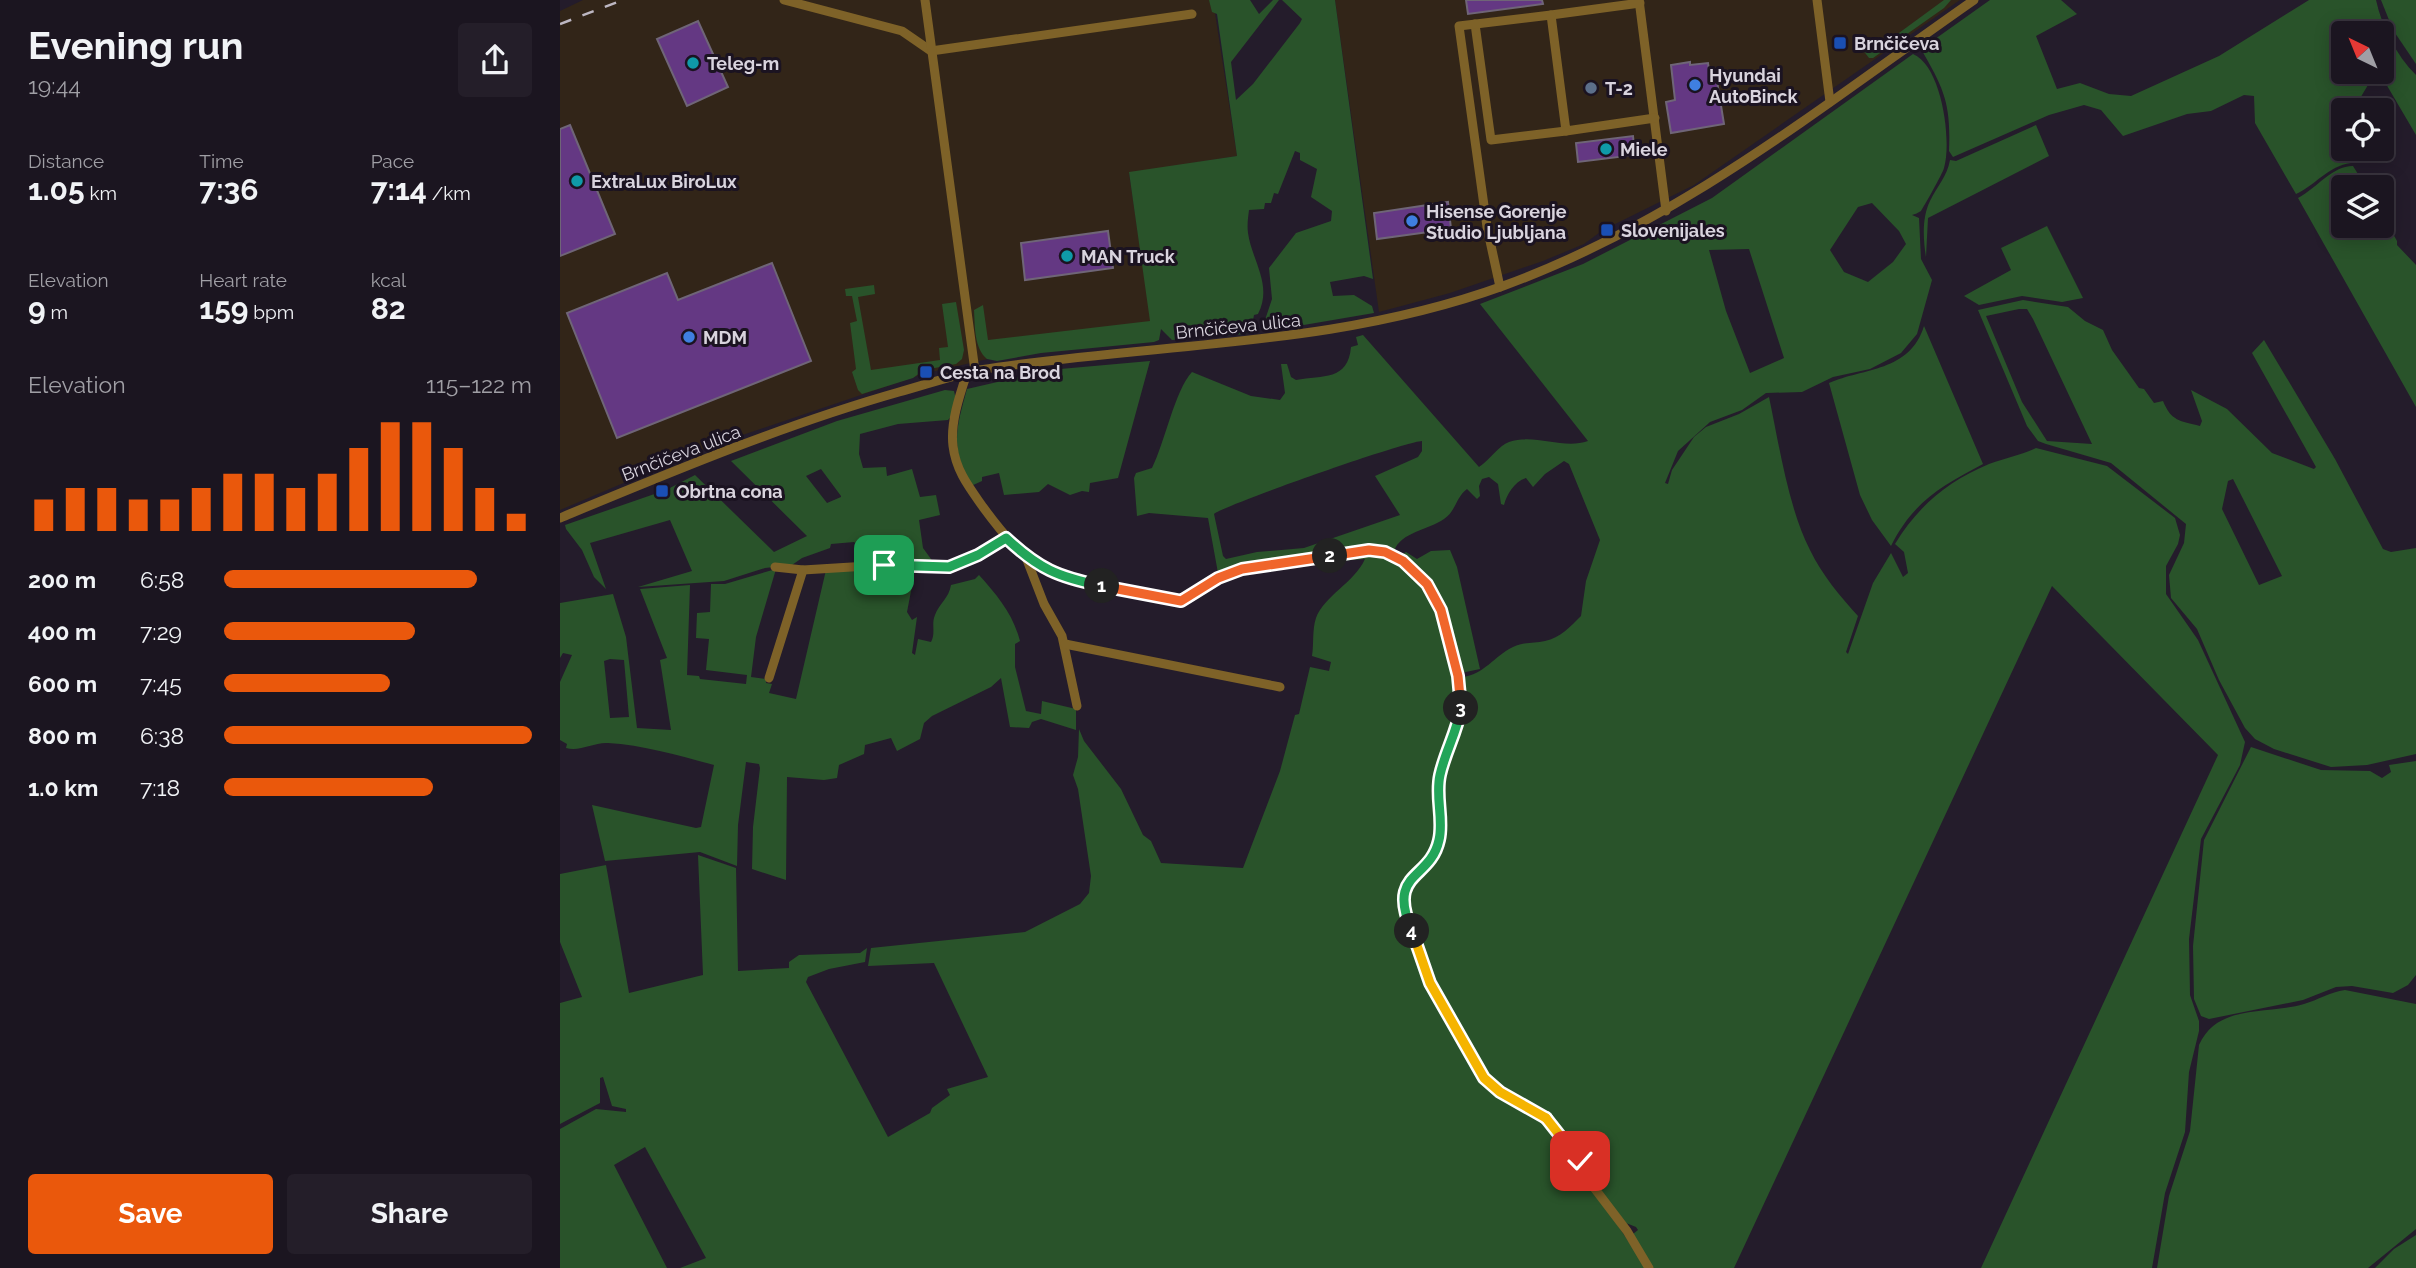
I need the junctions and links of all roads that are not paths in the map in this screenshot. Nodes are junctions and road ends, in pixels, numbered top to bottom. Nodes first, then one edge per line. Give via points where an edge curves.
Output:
1 (784, 0) edge
2 (925, 0) edge
3 (1818, 0) edge
4 (1974, 0) edge
5 (1639, 2) edge
6 (1192, 14) dead end
7 (1551, 15) junction
8 (1475, 24) junction
9 (931, 51) junction
10 (1830, 102) junction
11 (1655, 118) junction
12 (1566, 131) junction
13 (1666, 211) junction
14 (1500, 287) junction
15 (971, 372) junction
16 (560, 518) edge
17 (1006, 538) junction
18 (1026, 558) junction
19 (775, 567) dead end
20 (803, 570) junction
21 (1065, 644) junction
22 (769, 678) dead end
23 (1280, 687) dead end
24 (1077, 706) dead end
25 (1649, 1268) edge

1 - 9 street via 902,31
2 - 9 street
3 - 10 street
4 - 10 street, Brnčičeva ulica
5 - 7 street
5 - 11 street
6 - 9 street
7 - 8 street
7 - 12 street
8 - 12 street via 1491,140
8 - 14 street via 1459,26 1487,227
9 - 15 street
10 - 13 street, Brnčičeva ulica
11 - 12 street
11 - 13 street
13 - 14 street, Brnčičeva ulica via 1594,249
14 - 15 street, Brnčičeva ulica via 1381,321 1301,336
15 - 16 street, Brnčičeva ulica via 800,424
15 - 17 street via 961,390 952,442 955,462
17 - 18 street
17 - 20 street via 949,567
18 - 21 street
18 - 25 street via 1059,575 1173,601 1188,598 1242,569 1369,550 1393,555 1427,584 1441,610 1462,700 1440,774 1440,840 1407,886 1403,899 1407,919 1430,983 1484,1078 1556,1128
19 - 20 street
20 - 22 street
21 - 23 street
21 - 24 street

